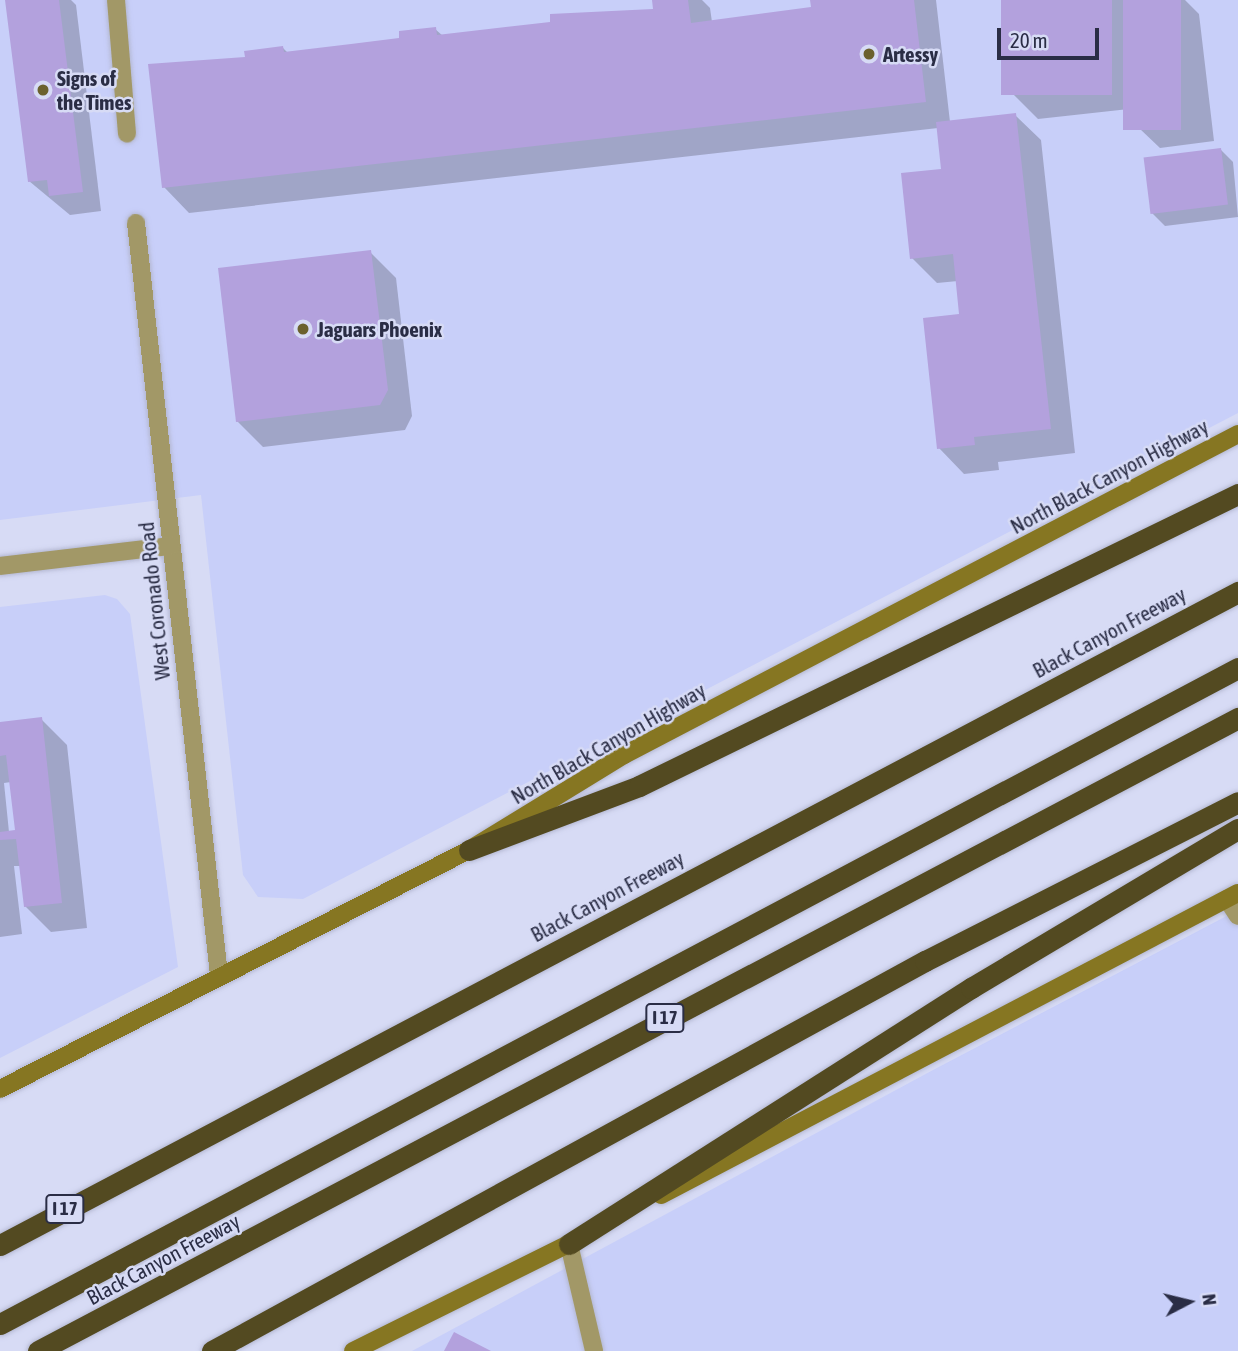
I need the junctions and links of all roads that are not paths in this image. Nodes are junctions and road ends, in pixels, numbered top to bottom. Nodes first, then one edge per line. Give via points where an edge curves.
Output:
1 (116, 0) edge
2 (127, 134) dead end
3 (136, 223) dead end
4 (1238, 434) edge
5 (1238, 494) edge
6 (171, 546) junction
7 (0, 566) edge
8 (1238, 592) edge
9 (1238, 668) edge
10 (1238, 718) edge
11 (1238, 802) edge
12 (1238, 829) edge
13 (469, 850) junction
14 (1232, 896) edge
15 (1238, 916) edge
16 (219, 975) junction
17 (0, 1089) edge
18 (131, 1174) junction
19 (0, 1231) edge
20 (569, 1244) junction
21 (0, 1245) edge
22 (95, 1323) junction
23 (0, 1324) edge
24 (38, 1351) edge
25 (52, 1351) edge
26 (212, 1351) edge
27 (353, 1351) edge
28 (594, 1351) edge

1 - 2 street
3 - 6 street, West Coronado Road
4 - 13 main road, North Black Canyon Highway via 624,755
5 - 13 highway via 639,786
6 - 7 street
6 - 16 street, West Coronado Road
8 - 18 highway, Black Canyon Freeway / I 17
9 - 23 highway
10 - 22 highway, Black Canyon Freeway / I 17
11 - 26 highway via 925,961
12 - 20 highway via 971,988
13 - 16 main road, North Black Canyon Highway
14 - 15 street
14 - 20 main road
16 - 17 main road, North Black Canyon Highway
18 - 19 highway
18 - 21 highway, Black Canyon Freeway / I 17
20 - 27 main road
20 - 28 street
22 - 24 highway, Black Canyon Freeway / I 17
22 - 25 highway

